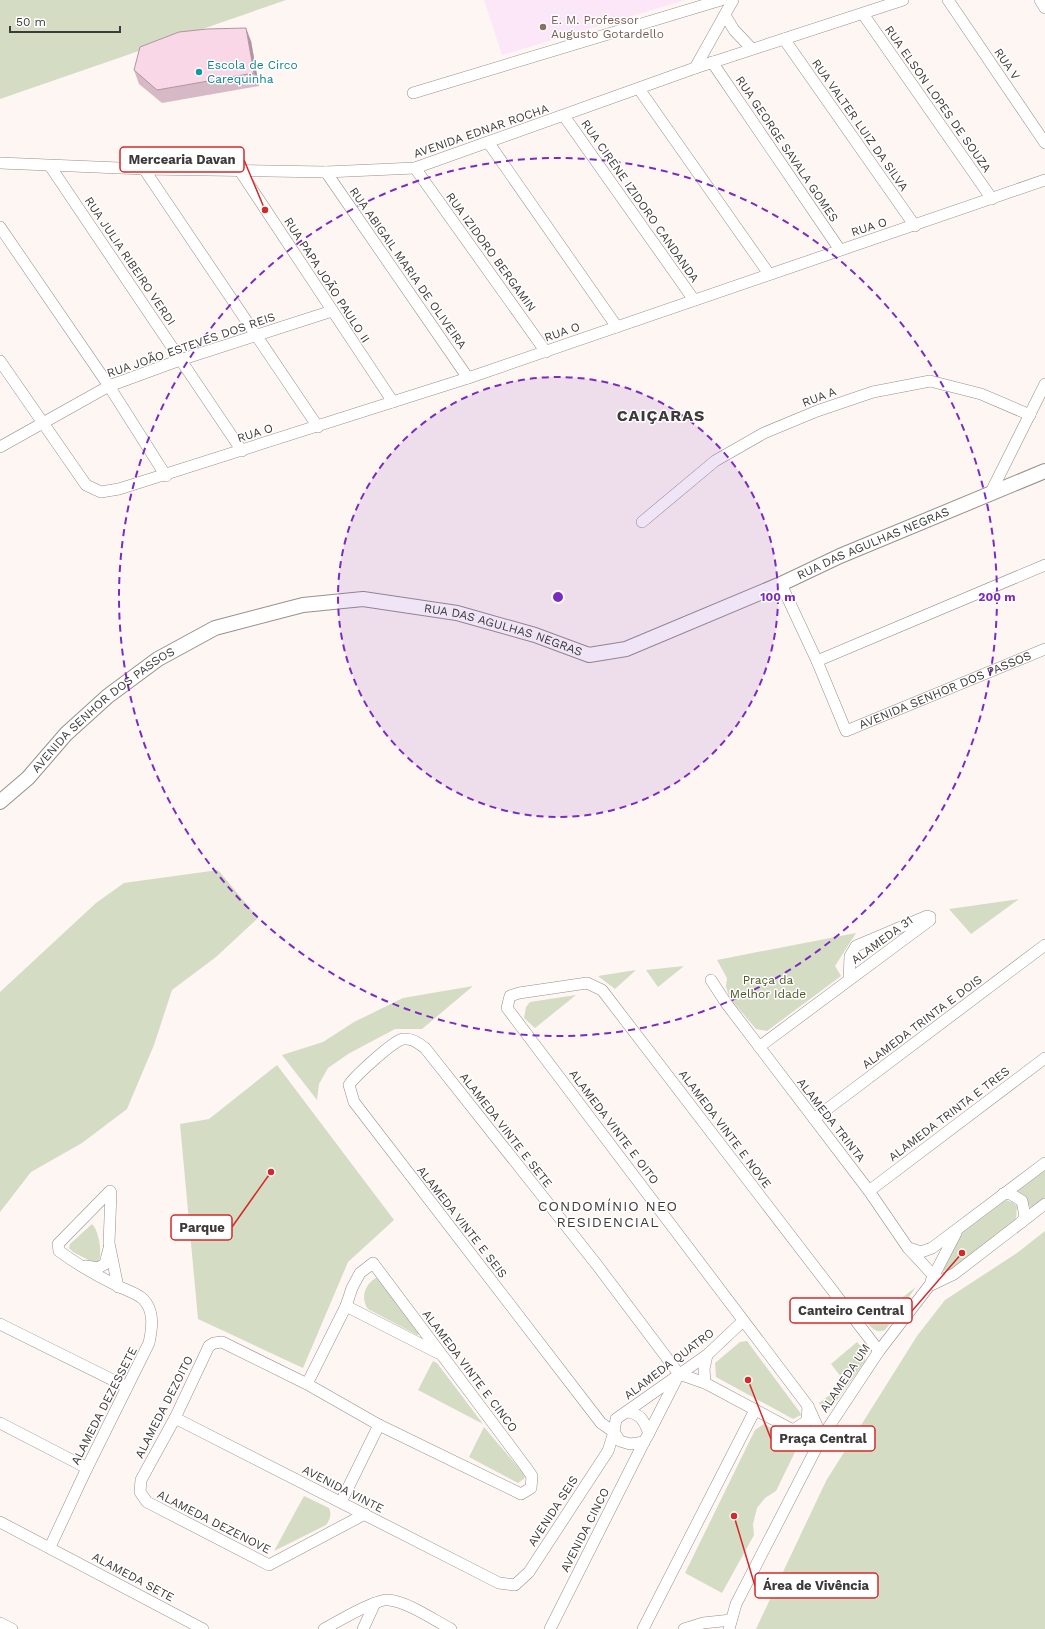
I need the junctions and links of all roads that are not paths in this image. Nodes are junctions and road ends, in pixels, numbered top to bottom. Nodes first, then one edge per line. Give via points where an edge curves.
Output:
1 (721, 0) edge
2 (733, 0) edge
3 (903, 0) edge
4 (948, 0) edge
5 (1040, 0) edge
6 (1045, 8) edge
7 (864, 14) junction
8 (725, 15) junction
9 (784, 39) junction
10 (752, 49) junction
11 (712, 62) junction
12 (695, 68) junction
13 (639, 89) junction
14 (413, 93) dead end
15 (564, 116) junction
16 (488, 142) junction
17 (1045, 143) edge
18 (0, 163) edge
19 (50, 166) junction
20 (415, 168) junction
21 (144, 169) junction
22 (240, 171) junction
23 (326, 172) junction
24 (1045, 180) edge
25 (992, 199) junction
26 (915, 226) junction
27 (0, 227) edge
28 (840, 250) junction
29 (769, 274) junction
30 (694, 300) junction
31 (332, 311) junction
32 (617, 327) junction
33 (256, 335) junction
34 (546, 352) junction
35 (180, 360) junction
36 (0, 361) edge
37 (468, 378) junction
38 (1045, 384) edge
39 (109, 386) junction
40 (393, 402) junction
41 (1030, 415) junction
42 (44, 422) junction
43 (318, 427) junction
44 (0, 447) edge
45 (242, 451) junction
46 (1045, 471) edge
47 (166, 476) junction
48 (992, 492) junction
49 (642, 522) dead end
50 (1045, 565) edge
51 (781, 584) junction
52 (215, 628) joint
53 (1045, 649) edge
54 (817, 661) junction
55 (0, 802) edge
56 (1045, 945) edge
57 (711, 980) dead end
58 (849, 980) junction
59 (519, 993) joint
60 (411, 1039) joint
61 (759, 1046) junction
62 (1045, 1058) edge
63 (814, 1119) junction
64 (1045, 1163) edge
65 (869, 1191) junction
66 (1004, 1194) junction
67 (1045, 1204) edge
68 (1022, 1222) junction
69 (957, 1230) junction
70 (109, 1244) junction
71 (908, 1248) junction
72 (78, 1265) junction
73 (933, 1275) junction
74 (929, 1286) junction
75 (118, 1287) junction
76 (346, 1306) junction
77 (743, 1321) junction
78 (0, 1324) edge
79 (879, 1351) junction
80 (440, 1354) junction
81 (707, 1354) junction
82 (679, 1374) junction
83 (705, 1383) junction
84 (307, 1384) junction
85 (128, 1387) junction
86 (808, 1406) junction
87 (755, 1410) junction
88 (628, 1412) junction
89 (174, 1418) junction
90 (0, 1424) edge
91 (379, 1425) junction
92 (793, 1430) junction
93 (614, 1432) junction
94 (822, 1436) junction
95 (646, 1437) junction
96 (87, 1468) junction
97 (140, 1492) joint
98 (341, 1502) junction
99 (365, 1514) junction
100 (0, 1522) edge
101 (50, 1547) junction
102 (499, 1583) joint
103 (375, 1603) junction
104 (0, 1623) edge
105 (730, 1625) edge
106 (12, 1629) edge
107 (203, 1629) edge
108 (329, 1629) edge
109 (363, 1629) edge
110 (451, 1629) edge
111 (550, 1629) edge
112 (643, 1629) edge
113 (684, 1629) edge

1 - 14 street
2 - 8 street
3 - 7 street, AVENIDA EDNAR ROCHA
4 - 17 street, RUA V
5 - 6 street
7 - 9 street, AVENIDA EDNAR ROCHA
7 - 25 street, RUA ELSON LOPES DE SOUZA
8 - 10 street via 734,30
8 - 12 street
9 - 10 street, AVENIDA EDNAR ROCHA
9 - 26 street, RUA VALTER LUIZ DA SILVA
10 - 11 street, AVENIDA EDNAR ROCHA
11 - 12 street, AVENIDA EDNAR ROCHA
11 - 28 street, RUA GEORGE SAVALA GOMES
12 - 13 street, AVENIDA EDNAR ROCHA
13 - 15 street, AVENIDA EDNAR ROCHA
13 - 29 street
15 - 16 street, AVENIDA EDNAR ROCHA
15 - 30 street, RUA CIRENE IZIDORO CANDANDA
16 - 20 street, AVENIDA EDNAR ROCHA
16 - 32 street
18 - 19 street, AVENIDA EDNAR ROCHA
19 - 21 street, AVENIDA EDNAR ROCHA
19 - 35 street, RUA JULIA RIBEIRO VERDI
20 - 23 street, AVENIDA EDNAR ROCHA
20 - 34 street, RUA IZIDORO BERGAMIN
21 - 22 street, AVENIDA EDNAR ROCHA
21 - 33 street
22 - 23 street, AVENIDA EDNAR ROCHA
22 - 31 street, RUA PAPA JOÃO PAULO II
23 - 37 street, RUA ABIGAIL MARIA DE OLIVEIRA
24 - 25 street, RUA O
25 - 26 street, RUA O
26 - 28 street, RUA O
27 - 39 street
28 - 29 street, RUA O
29 - 30 street, RUA O
30 - 32 street, RUA O
31 - 33 street, RUA JOÃO ESTEVES DOS REIS
31 - 40 street, RUA PAPA JOÃO PAULO II
32 - 34 street, RUA O
33 - 35 street, RUA JOÃO ESTEVES DOS REIS
33 - 43 street
34 - 37 street, RUA O
35 - 39 street, RUA JOÃO ESTEVES DOS REIS
35 - 45 street, RUA JULIA RIBEIRO VERDI
36 - 42 street
37 - 40 street, RUA O
38 - 41 street
39 - 42 street, RUA JOÃO ESTEVES DOS REIS
39 - 47 street
40 - 43 street, RUA O
41 - 48 street
41 - 49 street, RUA A via 981,394 930,382 872,392 817,411 764,434 715,460
42 - 44 street, RUA JOÃO ESTEVES DOS REIS
42 - 47 street, RUA O via 86,485 101,492 119,490
43 - 45 street, RUA O
45 - 47 street, RUA O
46 - 48 street, RUA DAS AGULHAS NEGRAS
48 - 51 street, RUA DAS AGULHAS NEGRAS via 840,556
50 - 54 street
51 - 52 street, RUA DAS AGULHAS NEGRAS via 626,649 589,655 535,635 457,613 363,599 303,605
51 - 54 street
52 - 55 street, AVENIDA SENHOR DOS PASSOS via 158,660 108,696 66,734 28,778
53 - 54 street, AVENIDA SENHOR DOS PASSOS via 846,731
56 - 63 street, ALAMEDA TRINTA E DOIS
57 - 61 street, ALAMEDA TRINTA
58 - 58 street, ALAMEDA 31 via 930,920 931,918 927,916 856,946 850,956
58 - 61 street
59 - 77 street, ALAMEDA VINTE E OITO via 510,996 507,1008
59 - 79 street, ALAMEDA VINTE E NOVE via 587,983 602,990
60 - 82 street, ALAMEDA VINTE E SETE via 430,1054 597,1265
60 - 93 street, ALAMEDA VINTE E SEIS via 401,1039 357,1074 349,1085 354,1102 601,1423
61 - 63 street, ALAMEDA TRINTA
62 - 65 street, ALAMEDA TRINTA E TRES
63 - 65 street, ALAMEDA TRINTA
64 - 66 street
65 - 71 street, ALAMEDA TRINTA
66 - 68 street via 1009,1193 1022,1201 1025,1216
66 - 69 street
67 - 68 street, ALAMEDA UM
68 - 74 street, ALAMEDA UM via 954,1274
69 - 71 street via 932,1248 921,1252
69 - 73 street
70 - 72 street via 105,1264 98,1268
70 - 72 street, ALAMEDA DEZESSETE via 110,1191 58,1244 59,1251
70 - 75 street
71 - 73 street, ALAMEDA TRINTA
72 - 75 street, ALAMEDA DEZESSETE
73 - 74 street
74 - 79 street, ALAMEDA UM
75 - 85 street, ALAMEDA DEZESSETE via 143,1299 151,1313 150,1343
76 - 80 street
76 - 80 street, ALAMEDA VINTE E CINCO via 360,1273 373,1263
76 - 84 street
77 - 81 street, ALAMEDA QUATRO
77 - 86 street, ALAMEDA VINTE E OITO
78 - 85 street
79 - 94 street, ALAMEDA UM
80 - 91 street, ALAMEDA VINTE E CINCO via 532,1476 531,1488 521,1494
81 - 82 street, ALAMEDA QUATRO
81 - 83 street
82 - 83 street
82 - 88 street, ALAMEDA QUATRO
82 - 95 street, AVENIDA CINCO
83 - 87 street
84 - 89 street, ALAMEDA DEZOITO via 222,1342 214,1343 209,1346
84 - 91 street
85 - 96 street, ALAMEDA DEZESSETE
86 - 92 street via 807,1421
86 - 94 street, ALAMEDA VINTE E OITO
87 - 92 street
87 - 112 street
88 - 93 street via 616,1419
88 - 95 street via 638,1414 644,1422
89 - 97 street, ALAMEDA DEZOITO via 141,1480
89 - 98 street, AVENIDA VINTE
90 - 96 street
91 - 98 street
92 - 94 street
93 - 95 street via 620,1441 630,1444
93 - 102 street, AVENIDA SEIS via 608,1451 529,1572 515,1586
94 - 105 street, ALAMEDA UM via 736,1604
95 - 111 street, AVENIDA CINCO
96 - 101 street, ALAMEDA DEZESSETE
97 - 99 street, ALAMEDA DEZENOVE via 147,1502 269,1565
98 - 99 street, AVENIDA VINTE
99 - 102 street, AVENIDA VINTE
100 - 101 street, ALAMEDA SETE
101 - 107 street, ALAMEDA SETE
103 - 108 street
103 - 109 street
103 - 110 street via 388,1600 401,1603
104 - 106 street
105 - 113 street via 703,1623

